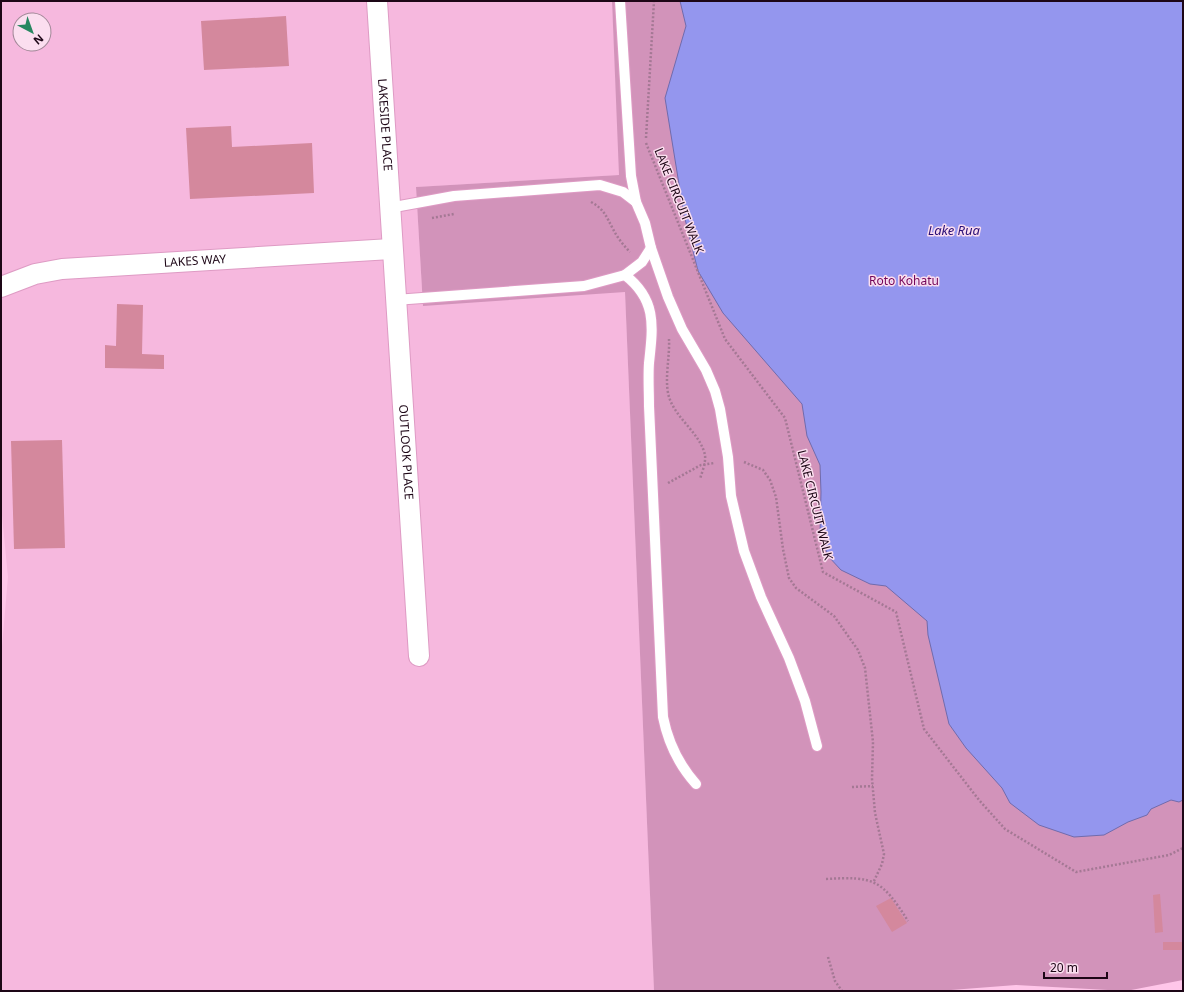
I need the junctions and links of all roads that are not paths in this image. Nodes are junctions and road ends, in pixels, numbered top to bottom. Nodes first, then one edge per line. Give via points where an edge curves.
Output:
1 (376, 1) edge
2 (620, 1) edge
3 (636, 202) junction
4 (388, 208) junction
5 (651, 248) junction
6 (391, 249) junction
7 (625, 275) junction
8 (1, 287) edge
9 (395, 300) junction
10 (419, 656) dead end
11 (817, 746) dead end
12 (696, 784) dead end

1 - 4 street, LAKESIDE PLACE
2 - 3 lane via 629,145
3 - 4 lane via 623,192 600,185 454,196
3 - 5 lane via 645,223
4 - 6 street, LAKESIDE PLACE
5 - 7 lane via 642,262
5 - 11 lane via 682,329 715,391 728,457 731,496 744,551 761,597 789,658 805,701
6 - 8 street, LAKES WAY via 62,270 34,274
6 - 9 street, OUTLOOK PLACE
7 - 9 lane via 577,286
7 - 12 lane via 638,285 648,304 653,322 649,406 663,717 675,755
9 - 10 street, OUTLOOK PLACE

